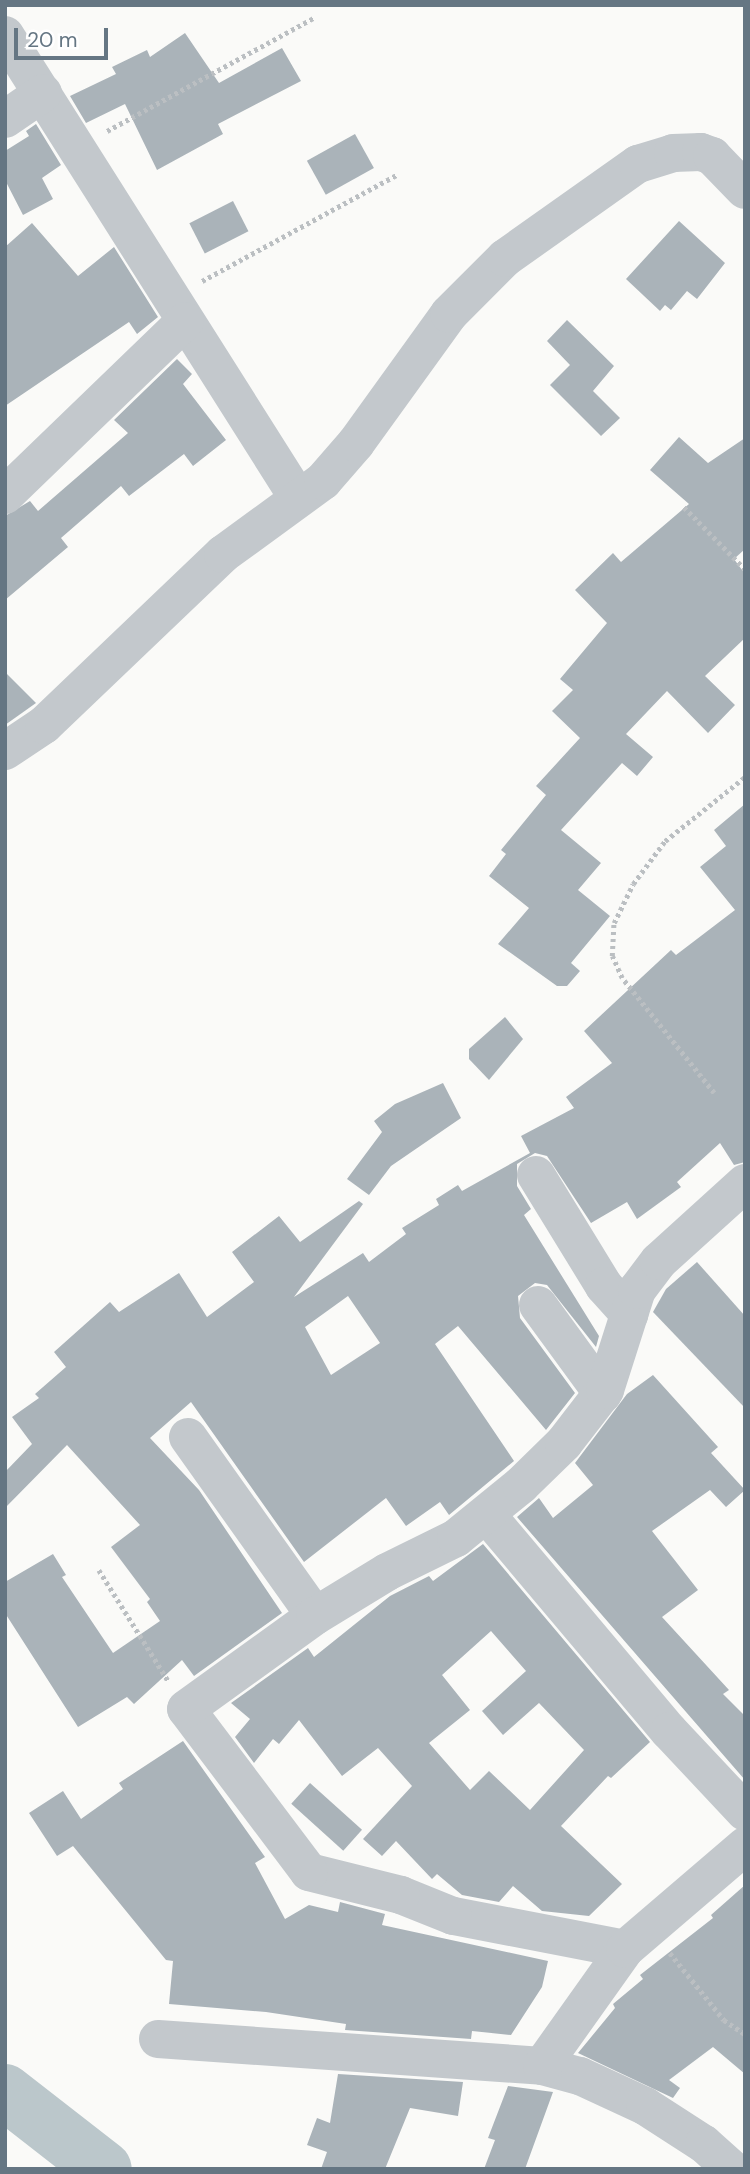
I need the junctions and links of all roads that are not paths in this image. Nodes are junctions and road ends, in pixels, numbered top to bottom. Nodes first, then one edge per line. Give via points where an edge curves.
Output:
1 (5, 35) edge
2 (43, 93) junction
3 (5, 119) edge
4 (741, 185) edge
5 (178, 310) junction
6 (5, 495) edge
7 (298, 498) junction
8 (5, 751) edge
9 (536, 1175) dead end
10 (745, 1183) edge
11 (538, 1305) dead end
12 (629, 1314) junction
13 (603, 1394) junction
14 (188, 1437) dead end
15 (486, 1515) junction
16 (316, 1616) junction
17 (745, 1812) edge
18 (745, 1846) edge
19 (637, 1939) junction
20 (158, 2039) dead end
21 (542, 2066) junction
22 (732, 2169) edge

1 - 2 street
2 - 3 street
2 - 5 street
4 - 7 street via 712,156 673,153 638,164 538,233 483,277 449,314 356,443 323,481
5 - 6 street
5 - 7 street
7 - 8 street via 223,554 44,725
9 - 12 street via 604,1286
10 - 12 street via 659,1261 637,1290
11 - 13 street
12 - 13 street
13 - 15 street via 564,1443
14 - 16 street
15 - 16 street via 456,1538 387,1572
15 - 17 street via 669,1731
16 - 19 street via 186,1709 309,1872 401,1895 453,1916
18 - 19 street
19 - 21 street
20 - 21 street
21 - 22 street via 580,2076 645,2106 704,2144

